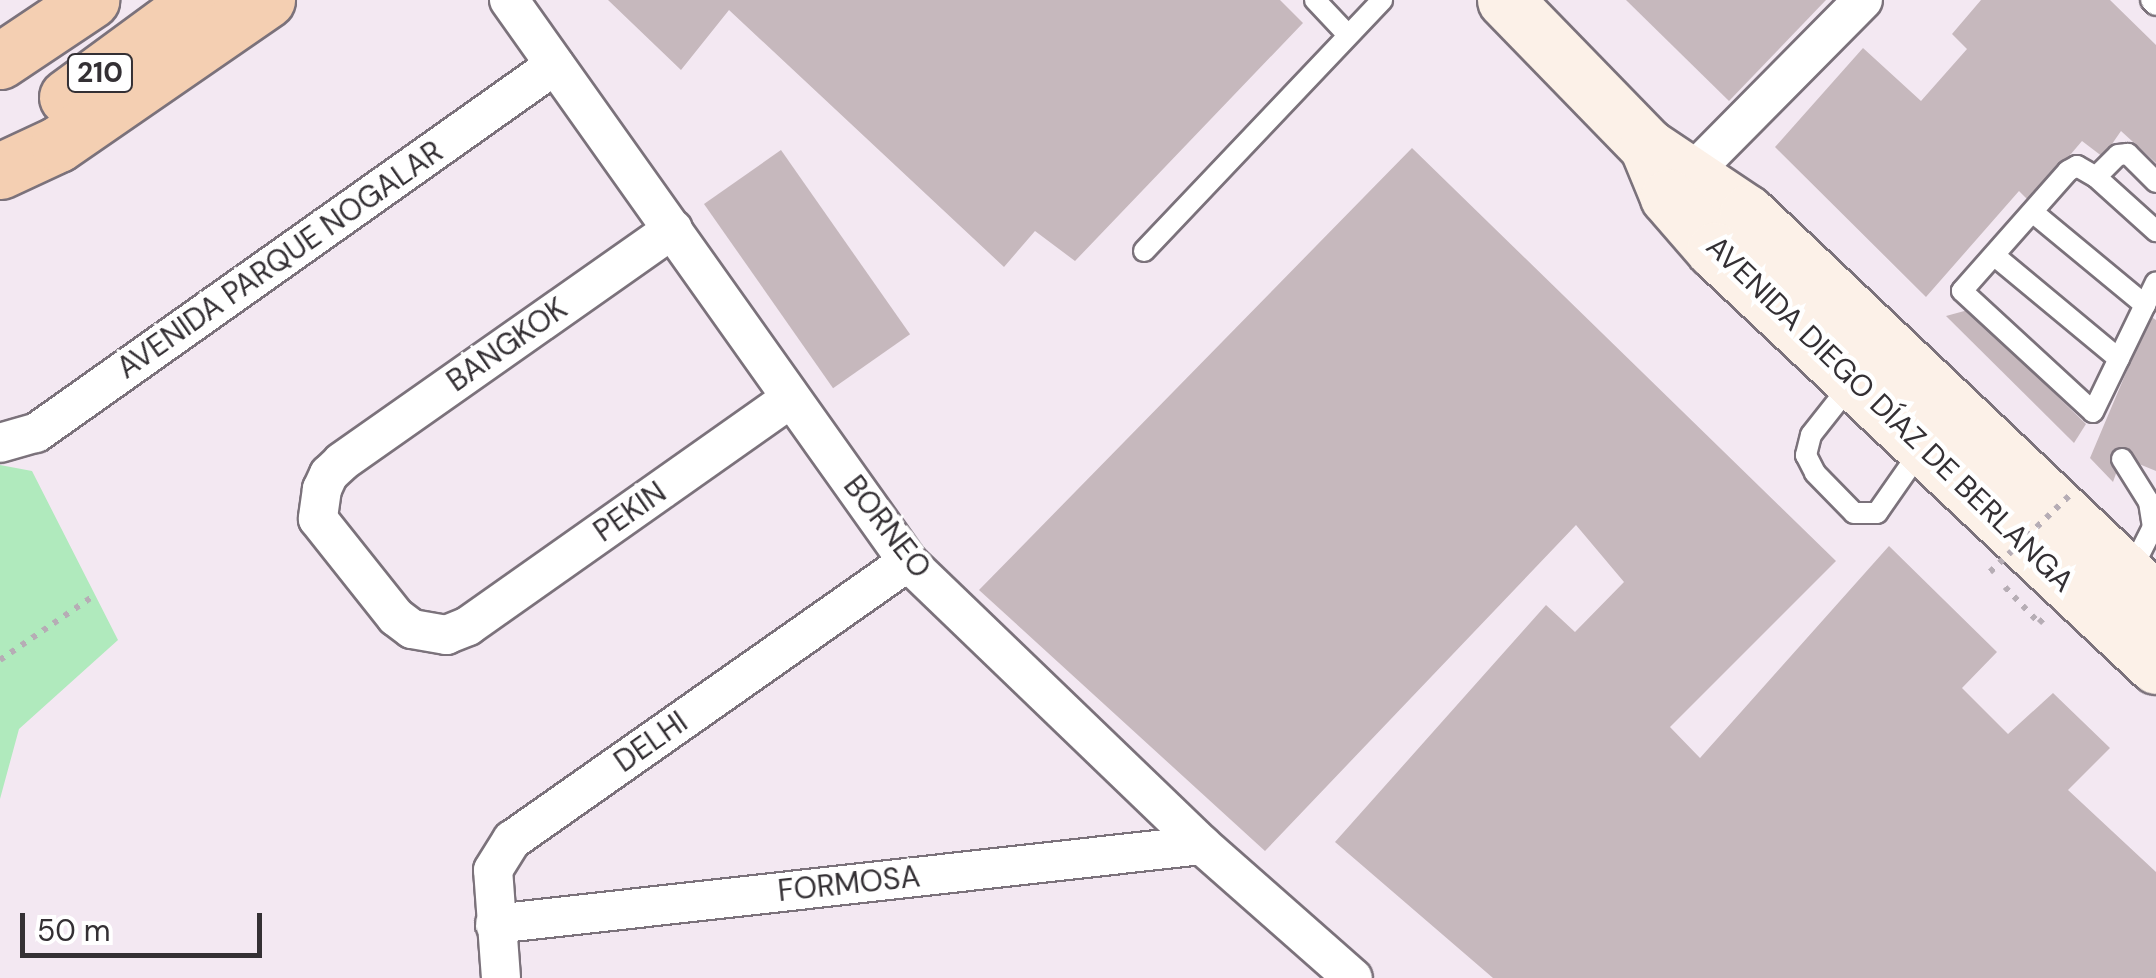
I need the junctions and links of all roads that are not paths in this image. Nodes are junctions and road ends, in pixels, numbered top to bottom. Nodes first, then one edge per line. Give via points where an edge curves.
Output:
1 (38, 0) edge
2 (91, 0) edge
3 (199, 0) edge
4 (267, 0) edge
5 (508, 0) edge
6 (1315, 0) edge
7 (1382, 0) edge
8 (1505, 0) edge
9 (1864, 0) edge
10 (0, 34) edge
11 (1348, 35) junction
12 (0, 61) edge
13 (555, 65) junction
14 (0, 146) edge
15 (0, 171) edge
16 (1669, 172) junction
17 (2096, 177) junction
18 (2156, 182) edge
19 (1748, 212) junction
20 (2035, 214) junction
21 (673, 229) junction
22 (2156, 231) edge
23 (1144, 252) dead end
24 (1995, 256) junction
25 (2156, 282) edge
26 (2145, 305) junction
27 (2118, 359) junction
28 (1852, 383) junction
29 (790, 398) junction
30 (0, 443) edge
31 (2122, 458) dead end
32 (2009, 462) junction
33 (1941, 466) junction
34 (908, 562) junction
35 (2147, 586) edge
36 (468, 626) joint
37 (2156, 666) edge
38 (1202, 844) junction
39 (496, 924) junction
40 (501, 978) edge
41 (1353, 978) edge

1 - 10 highway
2 - 12 highway, 210
3 - 14 highway, 210
4 - 15 highway via 58,144
5 - 13 street, BORNEO
6 - 11 lane
7 - 11 lane
8 - 16 main road, AVENIDA DIEGO DÍAZ DE BERLANGA
9 - 16 street
11 - 23 lane
13 - 21 street, BORNEO
13 - 30 street, AVENIDA PARQUE NOGALAR via 59,417 21,440
16 - 19 main road, AVENIDA DIEGO DÍAZ DE BERLANGA
16 - 28 main road, AVENIDA DIEGO DÍAZ DE BERLANGA via 1714,250
17 - 18 lane via 2122,153
17 - 20 lane via 2086,168 2068,171
17 - 22 lane
19 - 28 main road via 1771,259 1858,353
19 - 32 main road, AVENIDA DIEGO DÍAZ DE BERLANGA
20 - 24 lane
20 - 26 lane
21 - 29 street, BORNEO
21 - 36 street, BANGKOK via 342,462 322,489 318,519 396,618 430,634
24 - 27 lane
24 - 27 lane via 1962,290 2099,419
25 - 26 lane
26 - 27 lane
28 - 33 main road, AVENIDA DIEGO DÍAZ DE BERLANGA
28 - 33 lane via 1811,434 1806,455 1854,513 1877,514
29 - 34 street, BORNEO
29 - 36 street, PEKIN
31 - 35 lane via 2149,502
32 - 33 main road via 1947,438
32 - 35 main road, AVENIDA DIEGO DÍAZ DE BERLANGA
33 - 35 main road via 2012,502 2107,587 2131,594
33 - 37 main road, AVENIDA DIEGO DÍAZ DE BERLANGA
34 - 38 street, BORNEO
34 - 39 street, DELHI via 512,840 493,870
38 - 39 street, FORMOSA
38 - 41 street, BORNEO
39 - 40 street, DELHI

